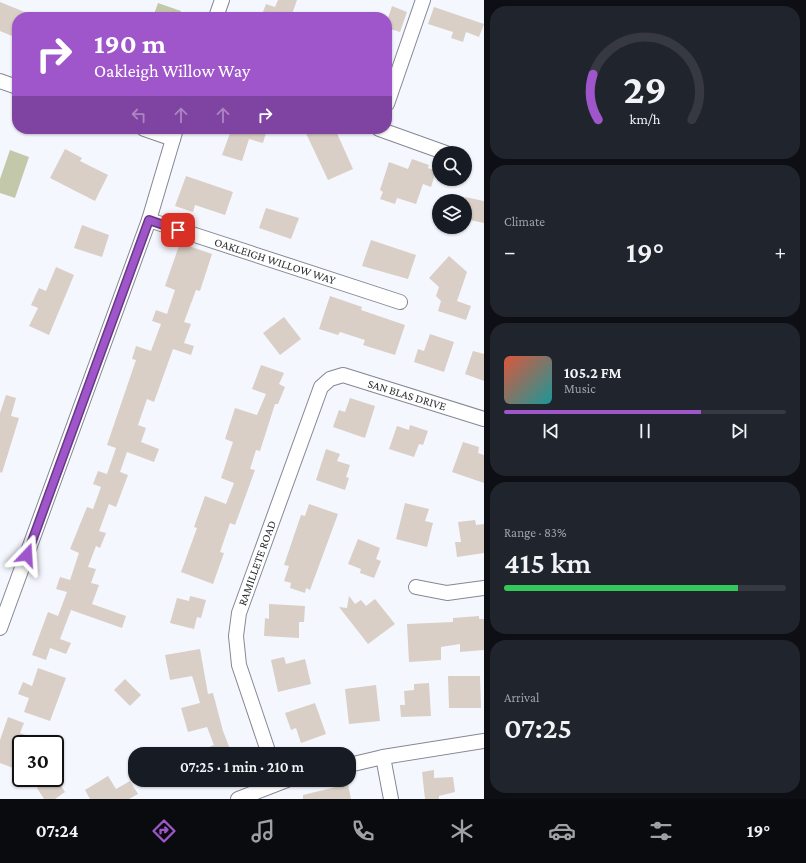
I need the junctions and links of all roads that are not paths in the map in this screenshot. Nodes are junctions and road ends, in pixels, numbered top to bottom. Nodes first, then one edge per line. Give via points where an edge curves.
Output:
1 (222, 0) edge
2 (423, 0) edge
3 (218, 12) edge
4 (0, 81) edge
5 (12, 85) edge
6 (392, 90) edge
7 (174, 134) edge
8 (392, 134) edge
9 (432, 148) edge
10 (149, 220) junction
11 (400, 302) dead end
12 (330, 379) joint
13 (484, 419) edge
14 (416, 587) dead end
15 (484, 588) edge
16 (0, 628) edge
17 (484, 741) edge
18 (267, 747) edge
19 (383, 757) junction
20 (356, 763) edge
21 (267, 787) edge
22 (238, 799) edge
23 (391, 799) edge

1 - 3 street
2 - 6 street
4 - 5 street
7 - 10 street
8 - 9 street
10 - 11 street, OAKLEIGH WILLOW WAY
10 - 16 street
12 - 13 street, SAN BLAS DRIVE via 343,375
12 - 18 street, RAMILLETE ROAD via 320,387 239,613 236,636 239,665
14 - 15 street via 447,593
17 - 19 street
19 - 20 street
19 - 23 street
21 - 22 street

